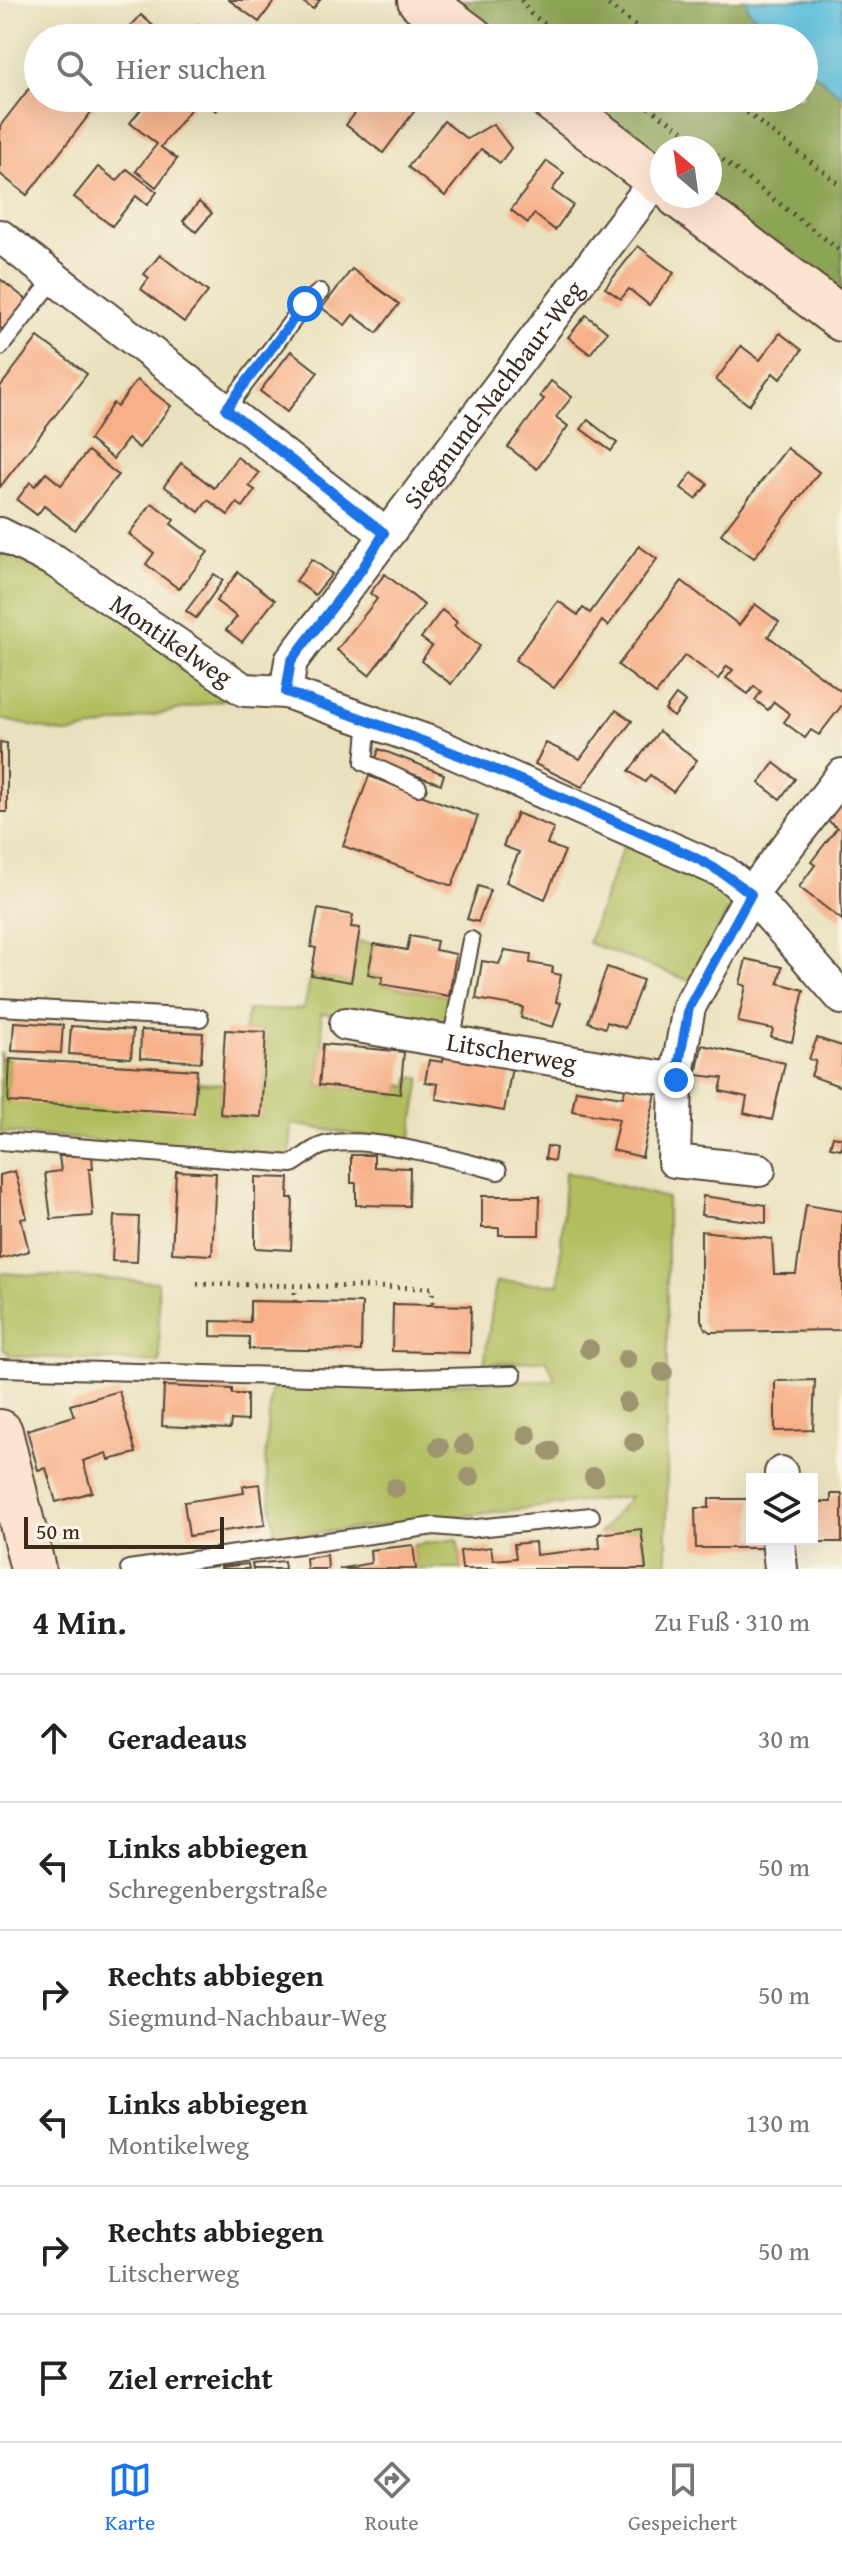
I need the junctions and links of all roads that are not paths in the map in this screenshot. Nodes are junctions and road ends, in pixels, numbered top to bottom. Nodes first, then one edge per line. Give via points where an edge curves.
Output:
1 (420, 0) edge
2 (452, 24) edge
3 (568, 112) edge
4 (650, 174) edge
5 (650, 206) edge
6 (695, 208) edge
7 (2, 242) edge
8 (55, 278) junction
9 (320, 292) dead end
10 (842, 319) edge
11 (0, 347) edge
12 (226, 409) junction
13 (384, 533) junction
14 (0, 534) edge
15 (286, 692) junction
16 (368, 720) junction
17 (842, 775) edge
18 (418, 787) dead end
19 (751, 894) junction
20 (471, 940) dead end
21 (842, 998) edge
22 (0, 1007) edge
23 (200, 1018) dead end
24 (346, 1024) dead end
25 (451, 1042) junction
26 (676, 1080) junction
27 (0, 1141) edge
28 (759, 1170) dead end
29 (498, 1171) dead end
30 (0, 1368) edge
31 (513, 1375) dead end
32 (0, 1432) edge
33 (591, 1516) dead end
34 (779, 1545) edge
35 (33, 1569) edge
36 (129, 1569) edge
37 (781, 1569) edge

1 - 2 main road
3 - 4 main road
5 - 13 street, Siegmund-Nachbaur-Weg
6 - 10 main road
7 - 8 street
8 - 11 lane
8 - 12 street
9 - 12 lane via 305,304
12 - 13 street
13 - 15 street, Siegmund-Nachbaur-Weg via 291,661
14 - 15 street, Montikelweg via 55,561 244,690
15 - 16 street, Montikelweg
16 - 18 lane via 364,762
16 - 19 street, Montikelweg via 590,809 724,872
17 - 19 street
19 - 21 street, Montikelweg
19 - 26 street via 689,1007
20 - 25 lane
22 - 23 lane
24 - 25 street, Litscherweg
25 - 26 street, Litscherweg
26 - 28 street via 674,1161
27 - 29 lane via 292,1164 320,1147 353,1142 445,1156
30 - 31 lane via 382,1379
32 - 35 main road
33 - 36 lane via 468,1529 434,1526
34 - 37 street

